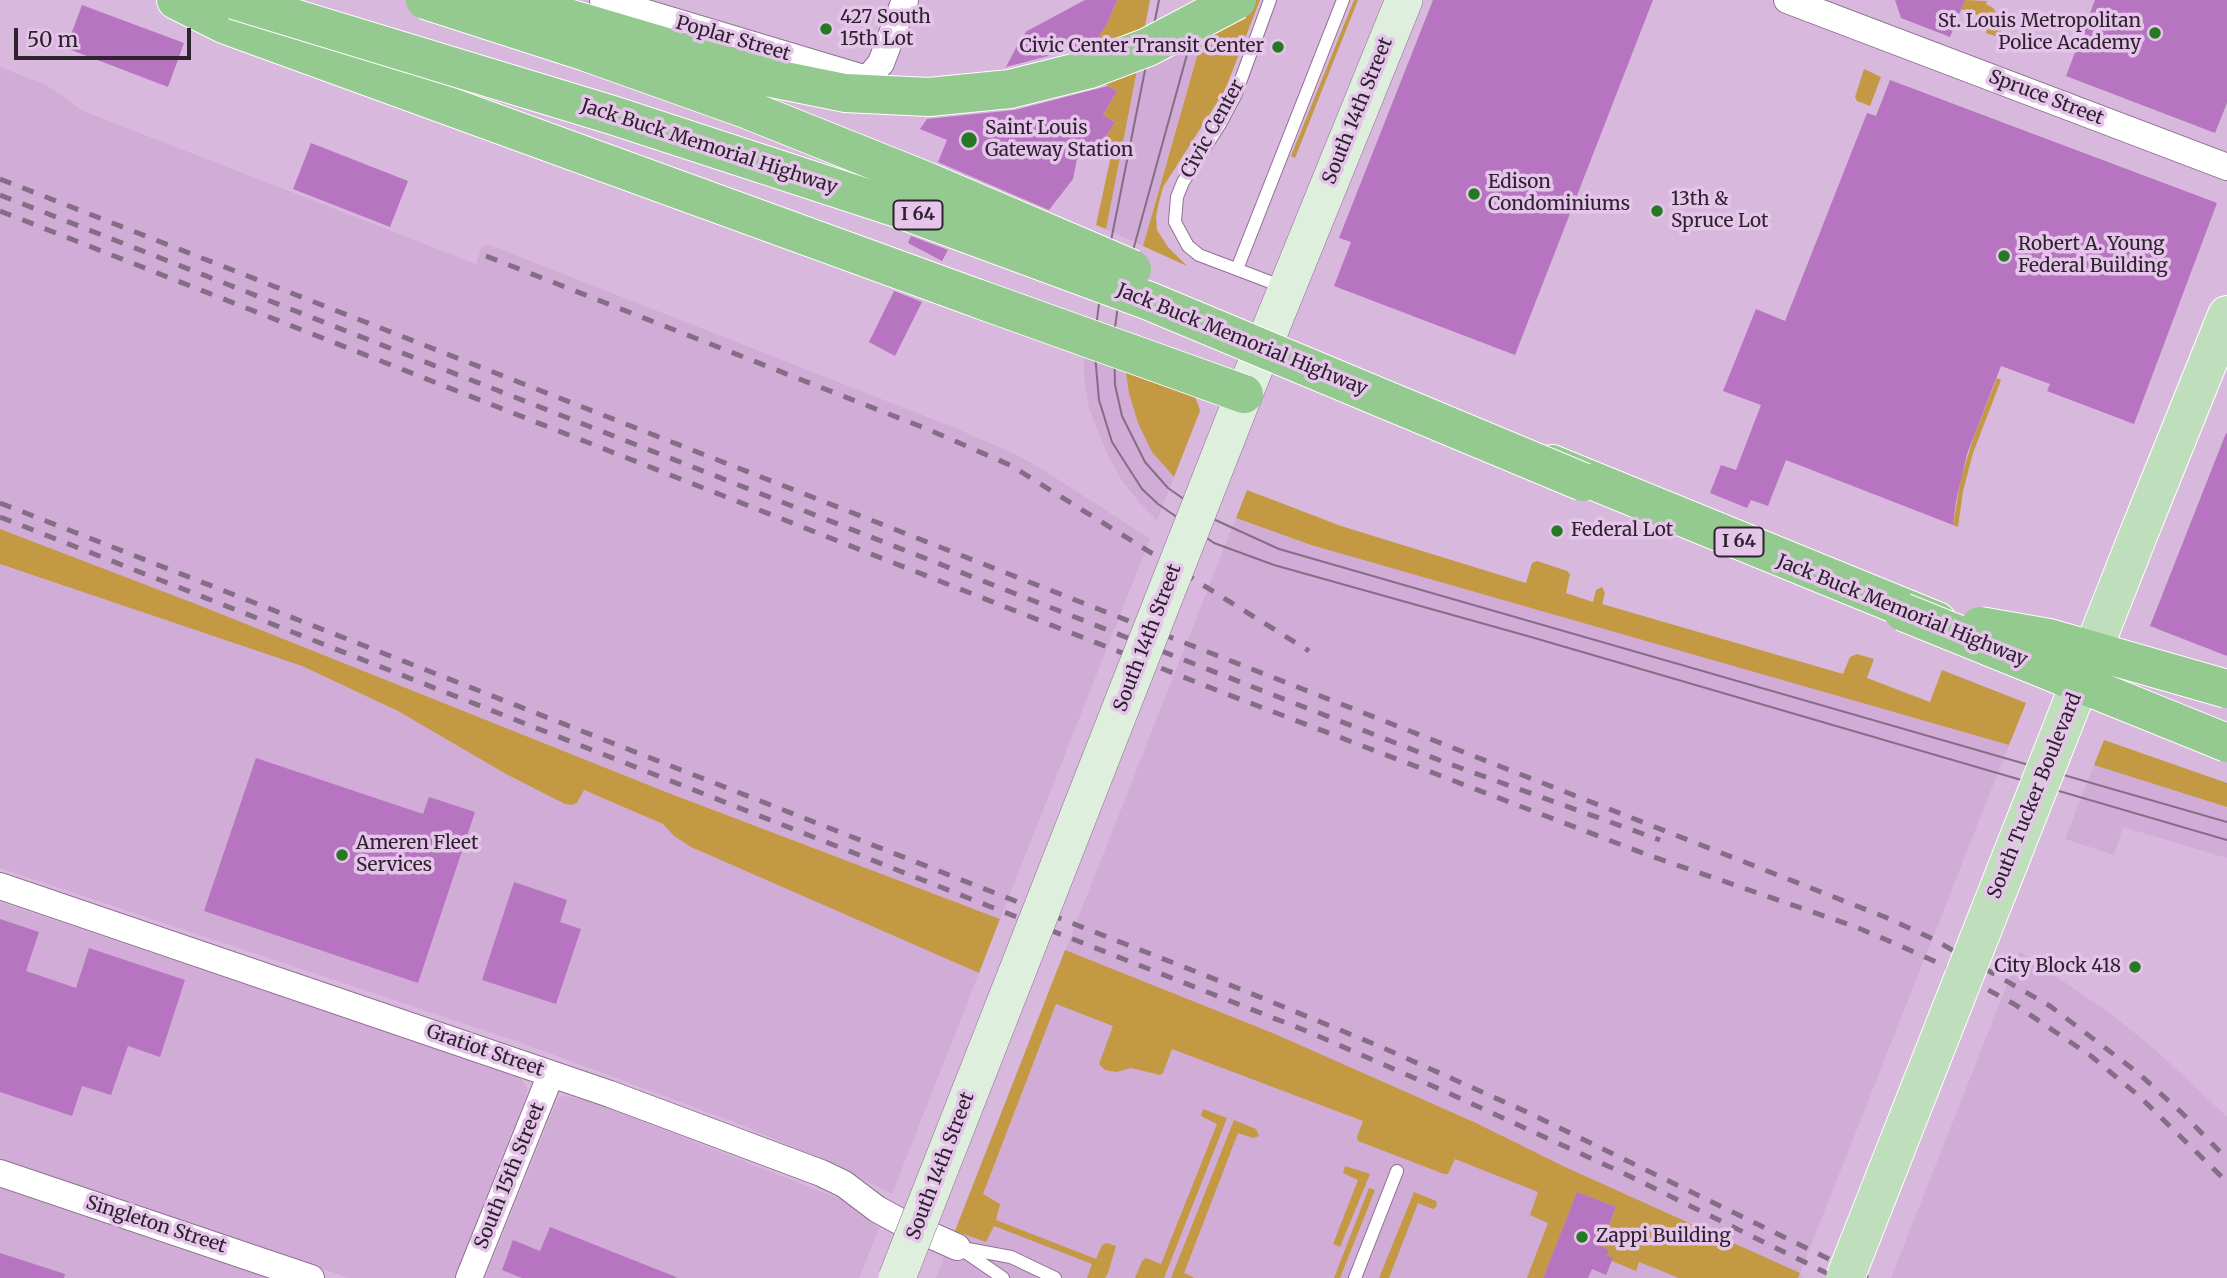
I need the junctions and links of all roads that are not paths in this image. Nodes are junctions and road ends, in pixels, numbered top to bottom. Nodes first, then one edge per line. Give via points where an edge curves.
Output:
1 (176, 0) edge
2 (234, 0) edge
3 (425, 0) edge
4 (507, 0) edge
5 (603, 0) edge
6 (905, 0) edge
7 (1237, 0) edge
8 (1270, 0) edge
9 (1343, 0) edge
10 (1404, 0) edge
11 (1787, 0) edge
12 (2227, 167) edge
13 (1237, 269) junction
14 (1286, 288) junction
15 (2227, 316) edge
16 (1249, 382) junction
17 (1903, 612) junction
18 (2010, 651) junction
19 (2227, 689) edge
20 (2227, 705) edge
21 (2227, 741) edge
22 (0, 886) edge
23 (551, 1074) junction
24 (1397, 1171) dead end
25 (0, 1173) edge
26 (957, 1247) junction
27 (311, 1278) edge
28 (469, 1278) edge
29 (897, 1278) edge
30 (1003, 1278) edge
31 (1055, 1278) edge
32 (1355, 1278) edge
33 (1845, 1278) edge

1 - 16 highway, bridge via 226,25 842,250
2 - 17 highway, Jack Buck Memorial Highway / I 64, bridge via 692,140 1005,247 1149,301
3 - 18 highway, Jack Buck Memorial Highway / I 64, bridge via 682,86 926,181 1121,264 1585,478
4 - 7 highway, bridge via 771,78 845,93 929,97 1010,89 1090,69 1148,47
5 - 6 street, Poplar Street via 863,78 881,63
8 - 13 lane, Civic Center via 1235,96 1177,197 1175,222 1188,246
9 - 13 lane
10 - 14 main road, South 14th Street
11 - 12 street, Spruce Street
13 - 14 lane, Civic Center
14 - 16 main road, South 14th Street
15 - 33 main road, South Tucker Boulevard, bridge
16 - 29 main road, South 14th Street, bridge
17 - 19 highway, bridge via 2049,638
17 - 21 highway, Jack Buck Memorial Highway / I 64, bridge
18 - 20 highway via 2101,664
18 - 21 highway, Jack Buck Memorial Highway / I 64, bridge
22 - 23 street, Gratiot Street
23 - 26 street, Gratiot Street via 821,1173 899,1221
23 - 28 street, South 15th Street
24 - 32 lane
25 - 27 street, Singleton Street
26 - 30 lane, Gratiot Street
26 - 31 lane, Gratiot Street via 1012,1257

